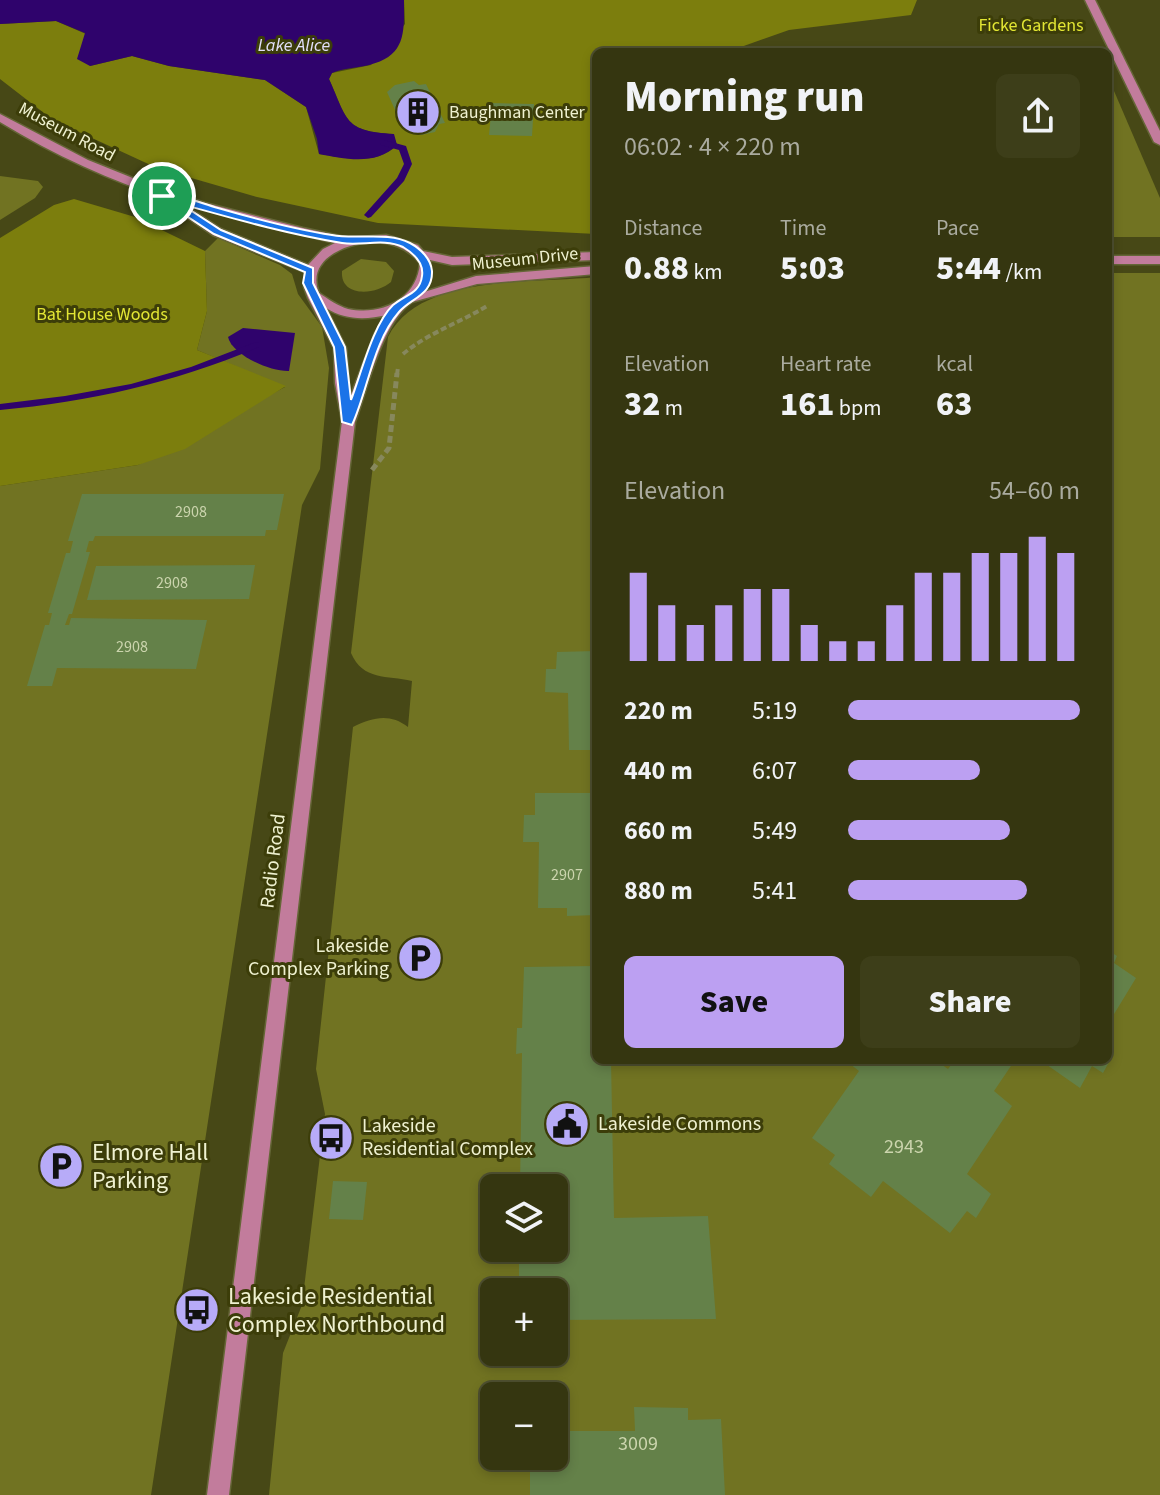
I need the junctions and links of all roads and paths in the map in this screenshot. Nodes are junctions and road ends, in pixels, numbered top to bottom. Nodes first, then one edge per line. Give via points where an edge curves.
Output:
1 (1090, 0) edge
2 (0, 117) edge
3 (1160, 142) edge
4 (162, 196) junction
5 (350, 241) junction
6 (419, 254) junction
7 (592, 256) edge
8 (1112, 260) edge
9 (1160, 260) edge
10 (310, 270) junction
11 (592, 270) edge
12 (314, 296) junction
13 (483, 297) dead end
14 (412, 299) junction
15 (397, 308) junction
16 (348, 422) junction
17 (389, 448) dead end
18 (218, 1495) edge

1 - 3 street
2 - 4 street, Museum Road via 93,169
4 - 5 street, Museum Road via 290,231
4 - 10 street, Museum Road via 217,232
5 - 6 street, Museum Road via 389,240
5 - 10 street, Museum Road via 318,258
6 - 7 street, Museum Drive via 452,261
6 - 14 street via 427,277
8 - 9 street
10 - 12 street
11 - 14 street, Museum Drive via 476,280
12 - 15 street via 341,312
12 - 16 street, Radio Road via 339,347
13 - 17 path via 489,305 406,350 397,373
14 - 15 street
15 - 16 street, Radio Road via 381,333
16 - 18 street, Radio Road

